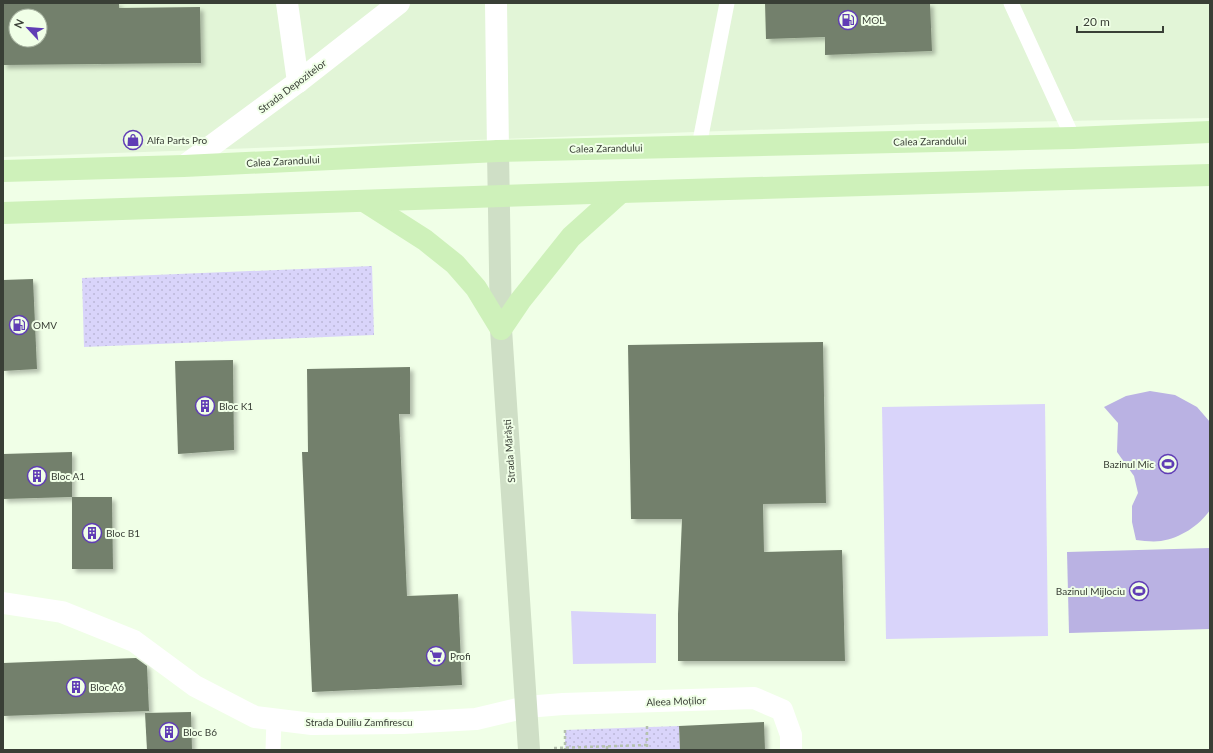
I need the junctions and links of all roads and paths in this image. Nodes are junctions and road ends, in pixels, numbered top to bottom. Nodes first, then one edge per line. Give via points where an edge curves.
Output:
1 (287, 3) edge
2 (399, 3) edge
3 (496, 3) edge
4 (726, 3) edge
5 (1011, 3) edge
6 (298, 82) junction
7 (1210, 132) edge
8 (1073, 138) junction
9 (699, 146) junction
10 (498, 151) junction
11 (184, 166) junction
12 (3, 171) edge
13 (1210, 175) edge
14 (621, 192) junction
15 (499, 197) junction
16 (364, 201) junction
17 (3, 214) edge
18 (501, 329) junction
19 (3, 603) edge
20 (526, 707) junction
21 (274, 719) junction
22 (647, 745) dead end
23 (607, 746) junction
24 (529, 749) edge
25 (273, 750) edge
26 (607, 750) edge
27 (791, 750) edge

1 - 6 street
2 - 6 street, Strada Depozitelor
3 - 10 street
4 - 9 lane
5 - 8 lane
6 - 11 street, Strada Depozitelor
7 - 8 main road, Calea Zarandului
8 - 9 main road, Calea Zarandului
9 - 10 main road, Calea Zarandului
10 - 11 main road, Calea Zarandului
10 - 15 main road, Strada Mărăști
11 - 12 main road, Calea Zarandului
13 - 14 main road
14 - 15 main road
14 - 18 main road via 571,237
15 - 16 main road
15 - 18 main road, Strada Mărăști
16 - 17 main road
16 - 18 main road via 425,240 455,264 476,288
18 - 20 main road, Strada Mărăști
19 - 21 street, Strada Duiliu Zamfirescu via 62,612 134,641 195,686 255,717
20 - 21 street, Strada Duiliu Zamfirescu via 476,718 403,723 312,724
20 - 24 main road, Strada Mărăști
20 - 27 street, Aleea Moților via 754,698 782,710 791,735
21 - 25 lane
22 - 23 path
23 - 24 path
23 - 26 path

